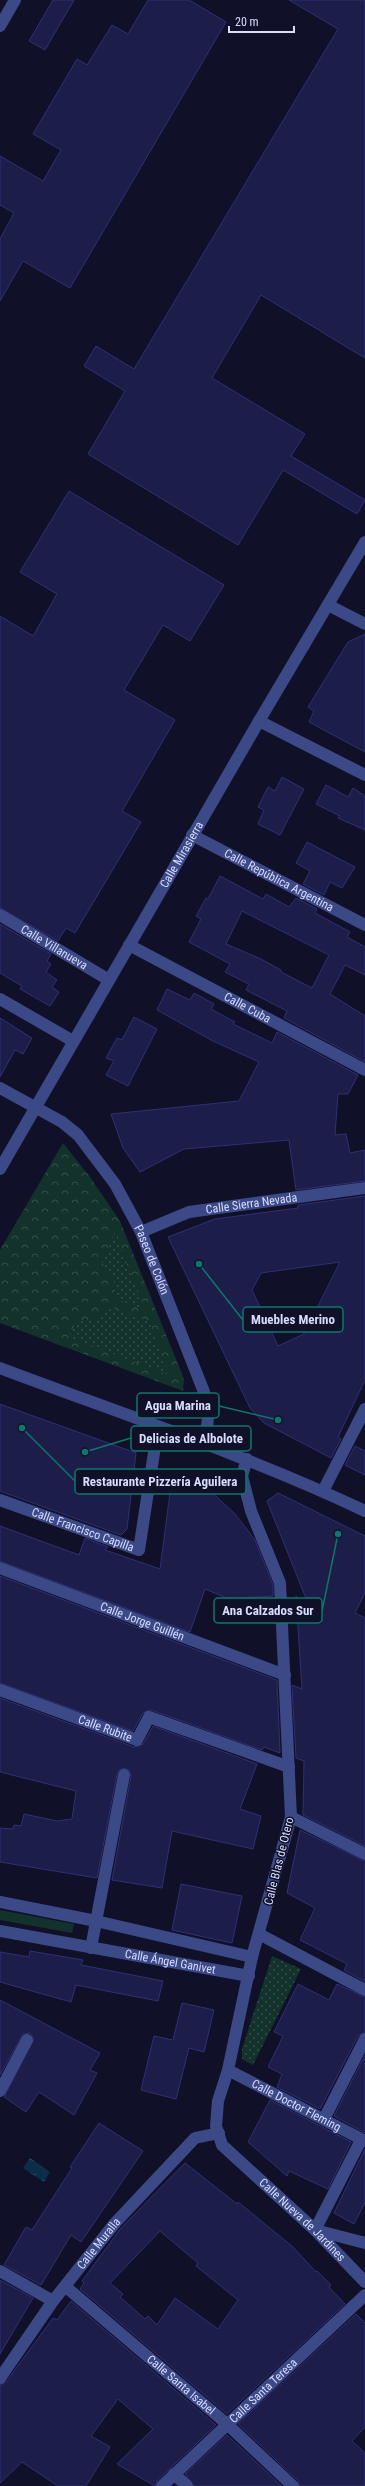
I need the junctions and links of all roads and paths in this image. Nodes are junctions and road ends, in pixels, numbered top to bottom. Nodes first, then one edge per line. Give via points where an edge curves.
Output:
1 (15, 0) edge
2 (0, 26) edge
3 (365, 542) edge
4 (328, 605) junction
5 (365, 624) edge
6 (259, 721) junction
7 (365, 775) edge
8 (192, 835) junction
9 (0, 915) edge
10 (365, 925) edge
11 (129, 945) junction
12 (109, 980) junction
13 (0, 999) edge
14 (73, 1041) junction
15 (365, 1070) edge
16 (0, 1088) edge
17 (36, 1109) junction
18 (1, 1164) edge
19 (365, 1188) edge
20 (141, 1232) junction
21 (0, 1368) edge
22 (365, 1408) edge
23 (158, 1427) junction
24 (202, 1443) junction
25 (247, 1459) junction
26 (323, 1491) junction
27 (0, 1500) edge
28 (365, 1512) edge
29 (0, 1568) edge
30 (285, 1675) junction
31 (0, 1690) edge
32 (289, 1767) junction
33 (124, 1775) dead end
34 (291, 1816) junction
35 (365, 1854) edge
36 (0, 1902) edge
37 (96, 1921) junction
38 (0, 1931) edge
39 (259, 1934) junction
40 (91, 1948) junction
41 (252, 1957) junction
42 (249, 1976) junction
43 (365, 1990) edge
44 (27, 2040) dead end
45 (365, 2040) edge
46 (228, 2070) junction
47 (0, 2091) edge
48 (324, 2119) junction
49 (219, 2133) junction
50 (363, 2140) edge
51 (238, 2161) joint
52 (315, 2230) junction
53 (365, 2243) edge
54 (0, 2270) edge
55 (365, 2282) edge
56 (66, 2287) junction
57 (365, 2295) edge
58 (53, 2301) junction
59 (0, 2378) edge
60 (227, 2424) junction
61 (174, 2474) junction
62 (162, 2486) edge
63 (187, 2486) edge
64 (293, 2486) edge

1 - 2 street
3 - 4 street, Calle Mirasierra
4 - 5 street
4 - 6 street, Calle Mirasierra
6 - 7 street
6 - 8 street, Calle Mirasierra
8 - 10 street, Calle República Argentina
8 - 11 street, Calle Mirasierra
9 - 12 street, Calle Villanueva
11 - 12 street, Calle Mirasierra
11 - 15 street, Calle Cuba
12 - 14 street, Calle Mirasierra
13 - 14 street
14 - 17 street, Calle Mirasierra
16 - 17 street, Paseo de Colón
17 - 18 street, Calle Mirasierra
17 - 20 street, Paseo de Colón via 62,1122 78,1135 115,1184
19 - 20 street, Calle Sierra Nevada via 189,1212
20 - 24 street, Paseo de Colón via 204,1392 209,1411 208,1428
21 - 23 street
22 - 26 street
23 - 24 street
23 - 27 street, Calle Francisco Capilla via 139,1550
24 - 25 street
25 - 26 street
25 - 30 street, Calle Blas de Otero via 242,1476 251,1511 280,1583
26 - 28 street
29 - 30 street, Calle Jorge Guillén
30 - 32 street, Calle Blas de Otero
31 - 32 street, Calle Rubite via 137,1740 149,1717
32 - 34 street, Calle Blas de Otero
33 - 37 street
34 - 35 street
34 - 39 street, Calle Blas de Otero
36 - 37 street, Calle Ángel Ganivet
37 - 40 street
37 - 41 street, Calle Ángel Ganivet
38 - 40 street, Calle Ángel Ganivet
39 - 41 street, Calle Blas de Otero
39 - 43 street
40 - 42 street, Calle Ángel Ganivet
41 - 42 street, Calle Blas de Otero
42 - 46 street, Calle Blas de Otero
44 - 47 street
45 - 48 street
46 - 48 street, Calle Doctor Fleming
46 - 49 street, Calle Blas de Otero via 218,2101 216,2126
48 - 50 street, Calle Doctor Fleming
49 - 51 street, Calle Blas de Otero via 222,2145
49 - 56 street, Calle Muralla via 195,2138 115,2223
50 - 52 street
51 - 52 street, Calle Nueva de Jardines
52 - 53 street
52 - 55 street, Calle Nueva de Jardines
54 - 58 street
56 - 58 street, Calle Muralla
56 - 60 street, Calle Santa Isabel
57 - 60 street, Calle Santa Teresa
58 - 59 street, Calle Muralla
60 - 61 street, Calle Santa Teresa
60 - 64 street, Calle Santa Isabel
61 - 62 street, Calle Santa Teresa
61 - 63 street

